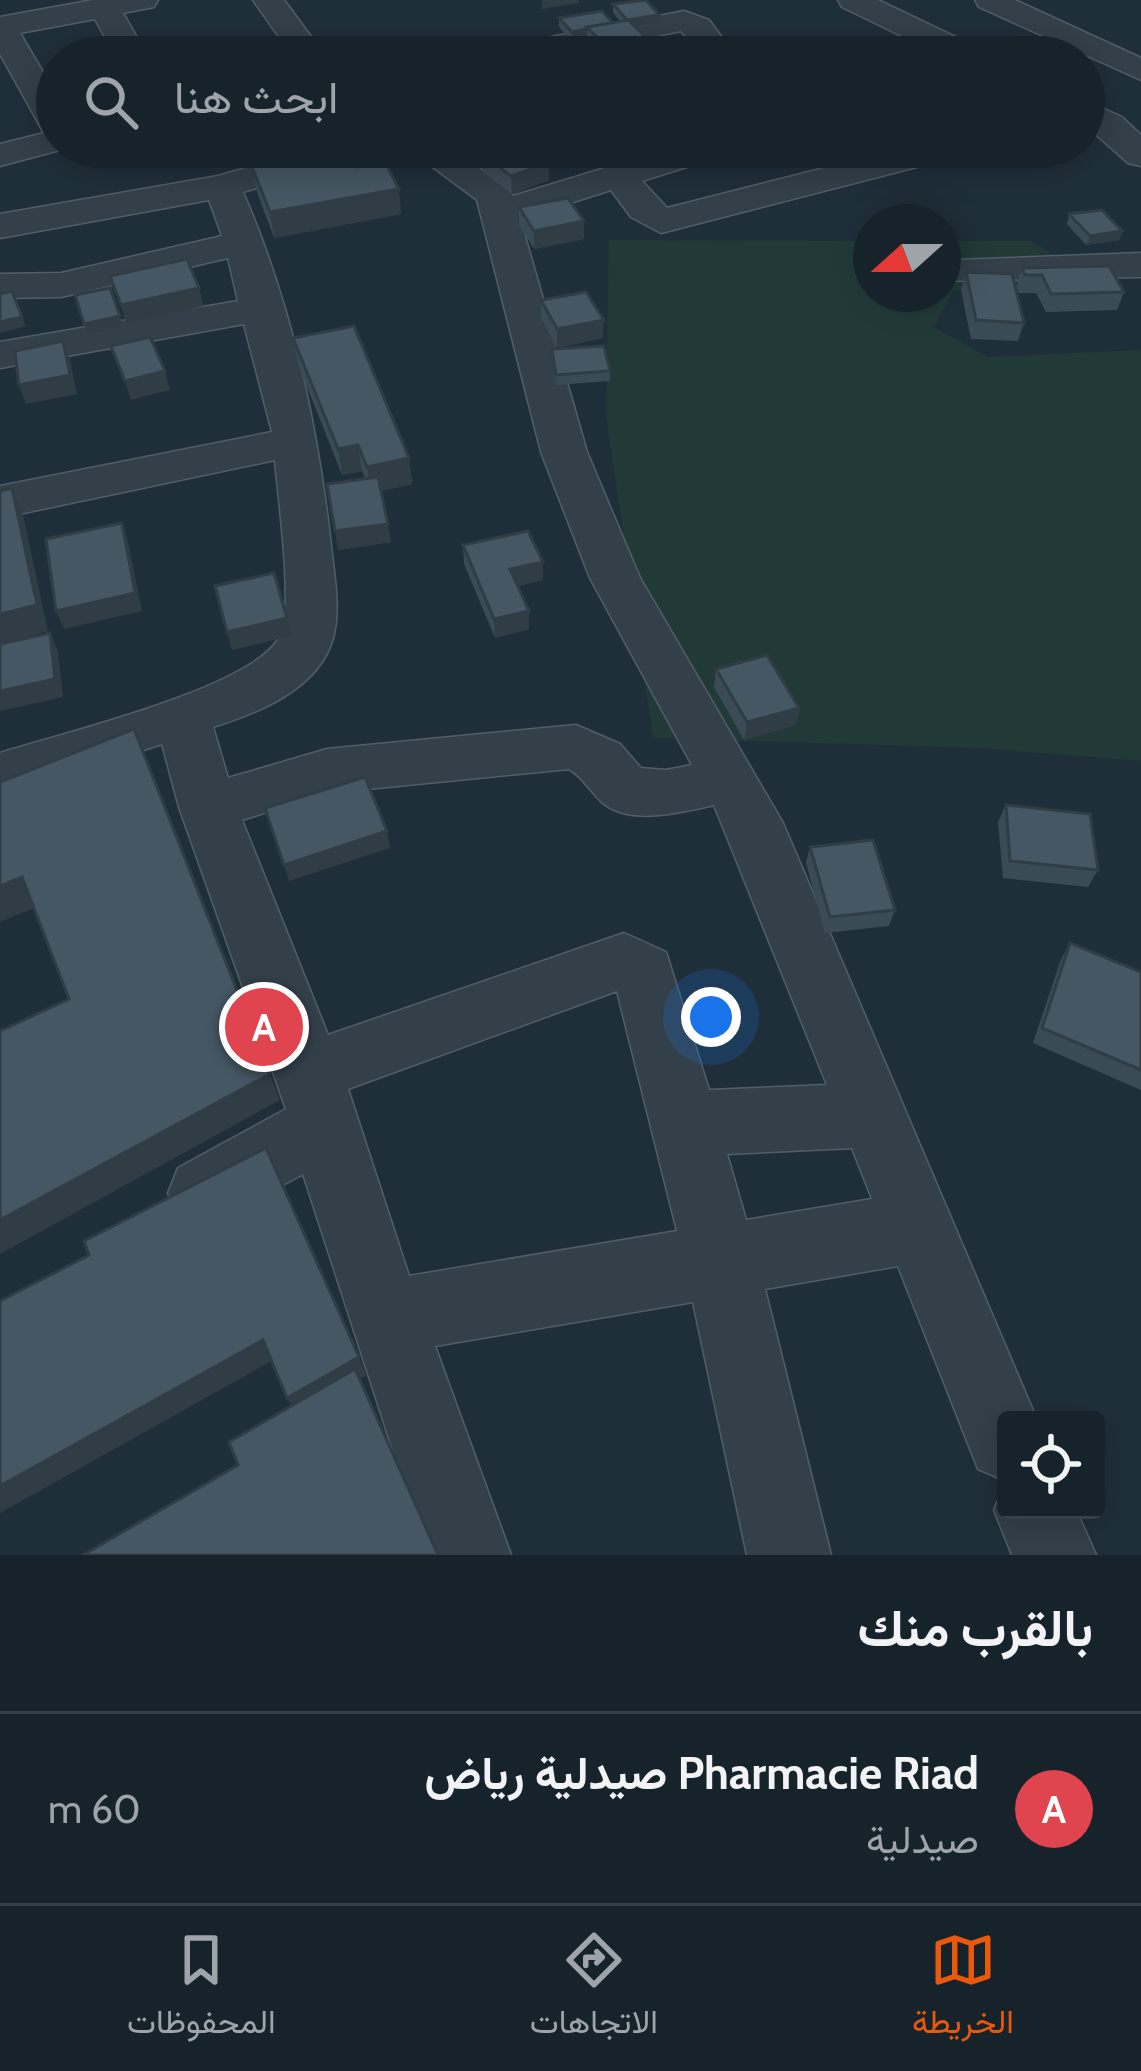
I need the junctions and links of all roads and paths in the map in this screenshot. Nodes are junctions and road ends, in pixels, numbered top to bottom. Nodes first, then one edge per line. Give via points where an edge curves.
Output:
1 (268, 0) edge
2 (589, 0) edge
3 (853, 0) edge
4 (997, 1) edge
5 (118, 3) edge
6 (694, 11) edge
7 (8, 19) edge
8 (620, 34) junction
9 (127, 36) edge
10 (295, 36) edge
11 (610, 36) edge
12 (928, 36) edge
13 (1070, 36) edge
14 (1105, 53) edge
15 (1141, 70) edge
16 (36, 87) edge
17 (36, 92) edge
18 (0, 101) edge
19 (1141, 101) edge
20 (1105, 109) edge
21 (1105, 126) edge
22 (36, 146) edge
23 (0, 154) edge
24 (1141, 155) edge
25 (80, 168) edge
26 (254, 168) edge
27 (458, 168) edge
28 (650, 168) edge
29 (868, 168) edge
30 (621, 178) junction
31 (199, 179) junction
32 (107, 206) junction
33 (499, 213) junction
34 (0, 226) edge
35 (243, 243) junction
36 (1141, 265) edge
37 (961, 272) edge
38 (0, 286) edge
39 (261, 309) junction
40 (0, 355) edge
41 (296, 441) junction
42 (0, 502) edge
43 (183, 719) junction
44 (0, 775) edge
45 (731, 778) junction
46 (208, 807) junction
47 (318, 1098) junction
48 (869, 1115) junction
49 (685, 1124) junction
50 (143, 1226) edge
51 (916, 1227) junction
52 (720, 1257) junction
53 (387, 1317) junction
54 (997, 1420) edge
55 (1039, 1519) edge
56 (469, 1555) edge
57 (789, 1555) edge
58 (1054, 1555) edge

1 - 10 street
2 - 8 street
3 - 12 street
4 - 13 street
5 - 7 street
5 - 9 street
6 - 8 street
7 - 16 street
8 - 11 street
14 - 15 street
17 - 18 street
19 - 20 street
21 - 24 street
22 - 23 street
25 - 32 street
26 - 31 street
27 - 33 street via 494,195
28 - 30 street
29 - 30 street via 661,221
30 - 33 street
31 - 32 street
31 - 35 street
32 - 34 street
33 - 45 street via 564,452 607,557
35 - 38 street via 61,285
35 - 39 street
36 - 37 street
39 - 40 street
39 - 41 street
41 - 42 street
41 - 43 street via 308,638 282,672
43 - 44 street
43 - 46 street
45 - 46 street via 666,793 625,789 576,747 327,771
45 - 48 street
46 - 47 street
47 - 49 street via 623,961 644,972
47 - 50 street
47 - 53 street
48 - 49 street
48 - 51 street
49 - 52 street
51 - 52 street
51 - 54 street
52 - 53 street
52 - 57 street
53 - 56 street
55 - 58 street

